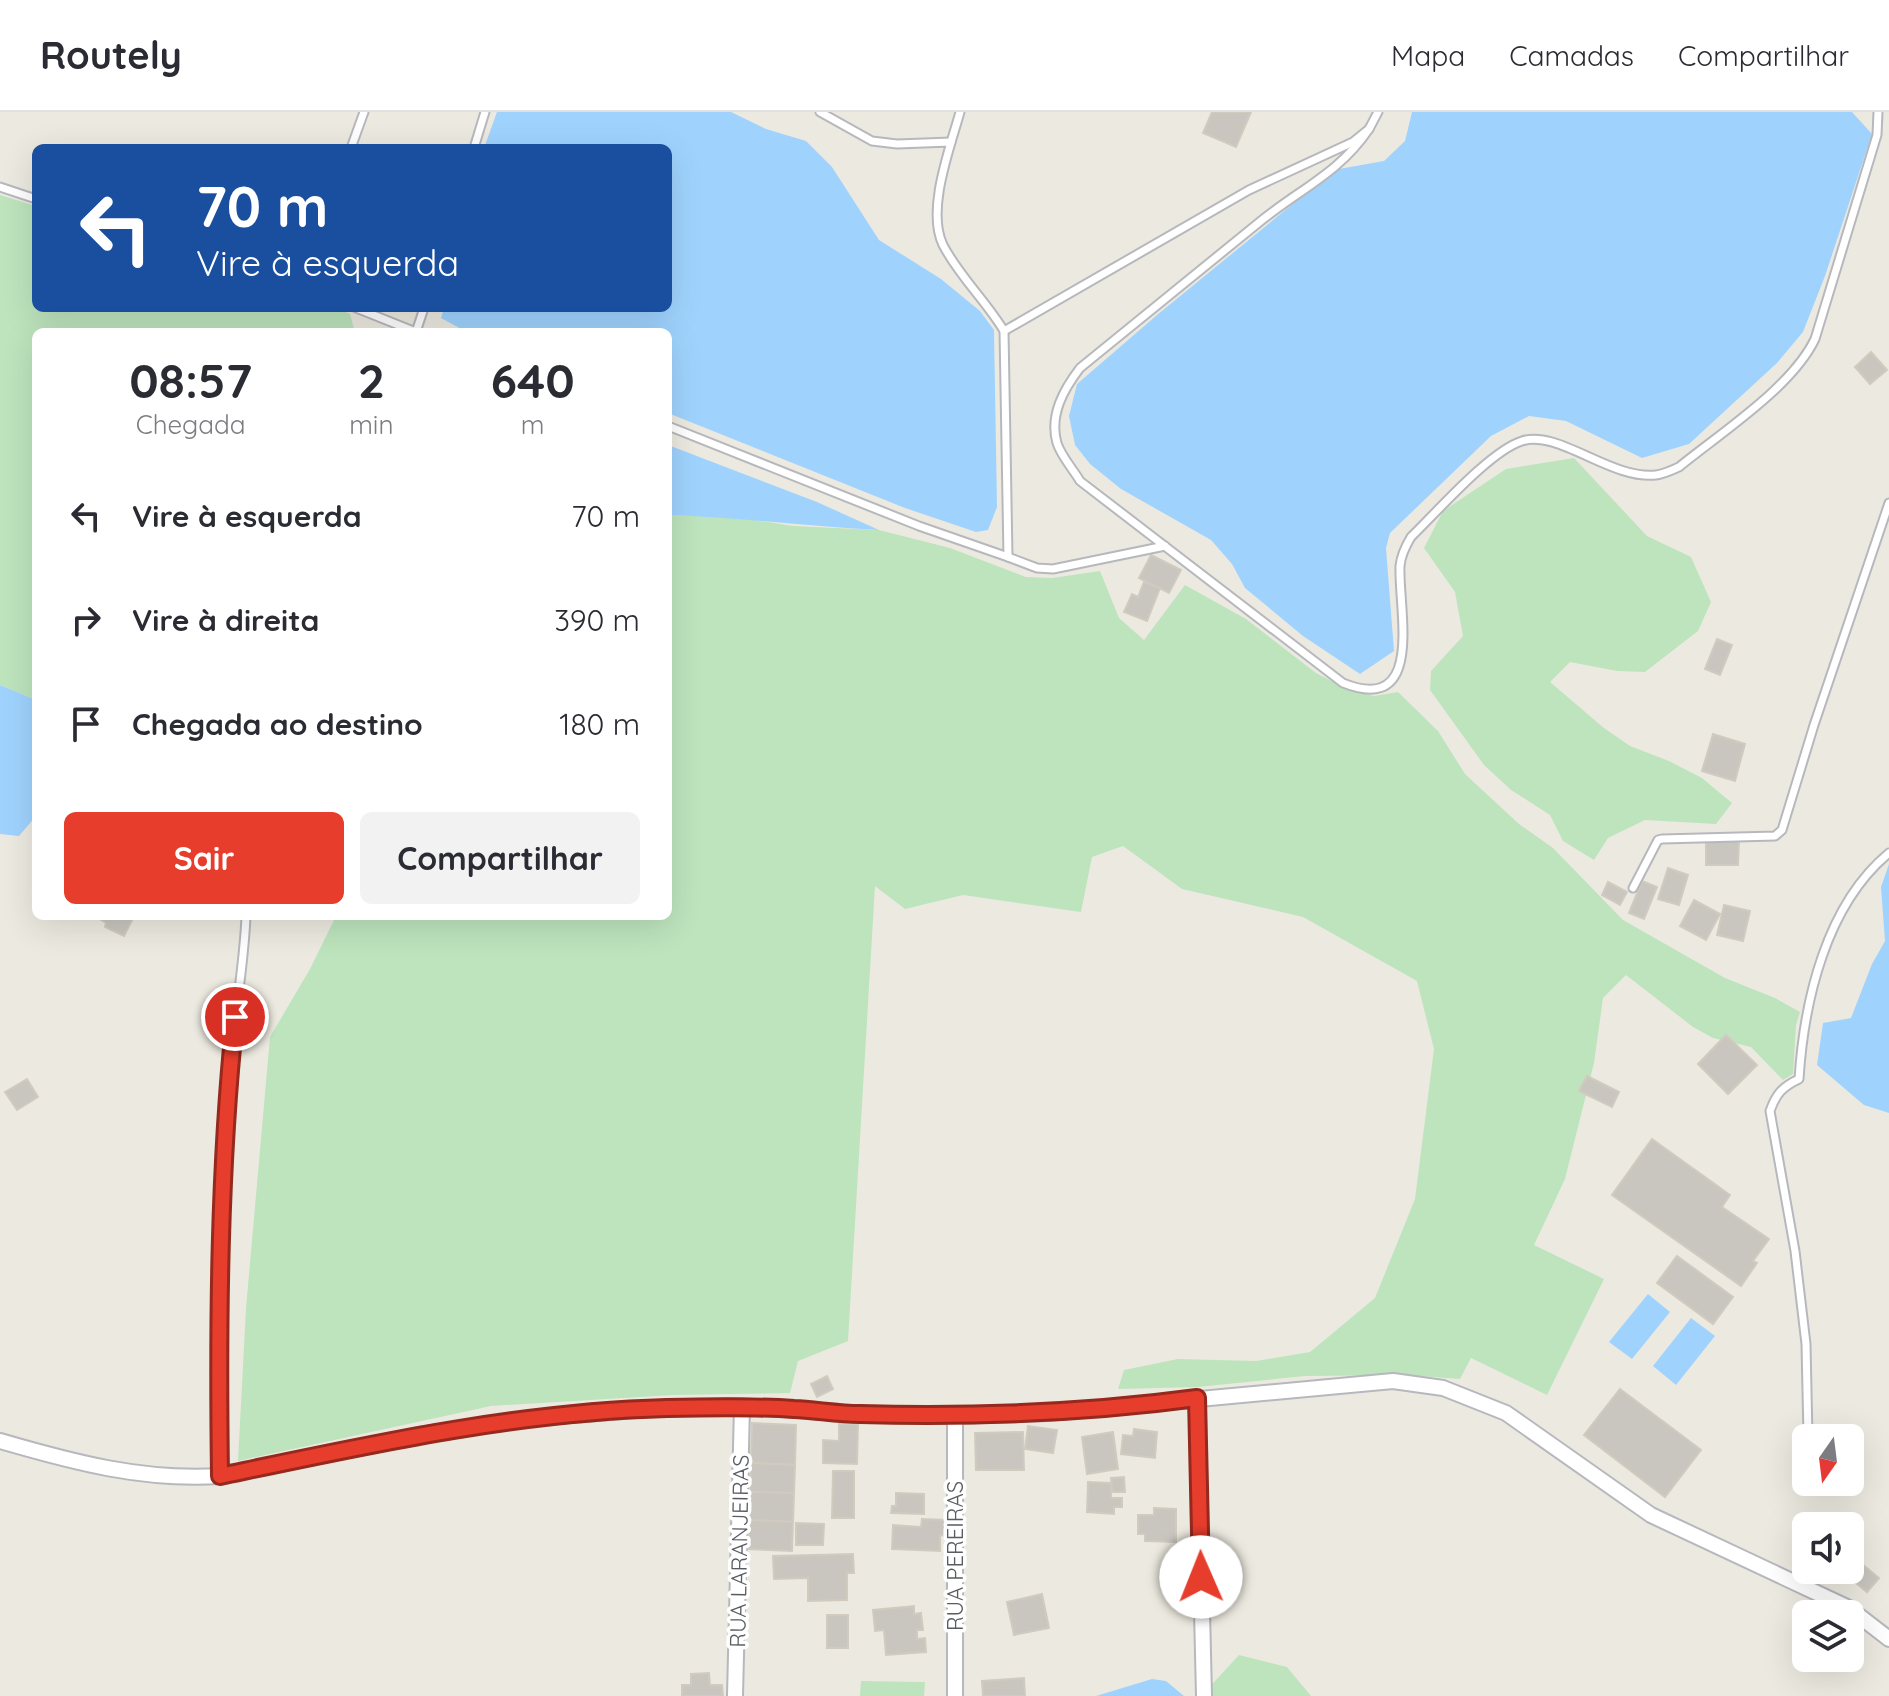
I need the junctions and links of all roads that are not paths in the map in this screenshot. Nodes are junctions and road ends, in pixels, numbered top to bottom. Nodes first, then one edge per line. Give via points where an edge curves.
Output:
1 (364, 112) edge
2 (485, 112) edge
3 (820, 112) edge
4 (960, 112) edge
5 (1378, 112) edge
6 (1878, 112) edge
7 (1369, 129) junction
8 (951, 142) junction
9 (352, 144) edge
10 (475, 144) edge
11 (0, 187) edge
12 (32, 198) edge
13 (366, 312) edge
14 (406, 328) edge
15 (1004, 331) junction
16 (672, 428) edge
17 (1889, 503) edge
18 (1165, 546) junction
19 (1008, 557) junction
20 (1889, 853) edge
21 (1633, 888) dead end
22 (246, 920) edge
23 (1197, 1398) junction
24 (742, 1406) junction
25 (955, 1416) junction
26 (1808, 1424) edge
27 (0, 1441) edge
28 (220, 1476) junction
29 (1889, 1639) edge
30 (735, 1696) edge
31 (955, 1696) edge
32 (1204, 1696) edge

1 - 9 lane
2 - 10 lane
3 - 8 lane via 872,141
4 - 8 lane
5 - 7 lane
6 - 18 lane via 1877,135 1806,358 1679,467 1658,475 1627,474 1543,439 1501,450 1411,537 1402,553 1403,645 1400,668 1391,682 1375,689 1343,683
7 - 15 lane via 1353,142 1249,190
7 - 18 lane via 1340,165 1253,227 1080,368 1063,390 1057,443 1080,481
8 - 15 lane via 935,212 942,242
11 - 12 lane
13 - 14 lane
15 - 19 lane
16 - 19 lane
17 - 21 lane via 1782,830 1775,836 1658,840
18 - 19 lane via 1053,569
20 - 26 lane via 1851,893 1836,923 1808,1004 1799,1079 1775,1096 1770,1111 1795,1251 1806,1344
22 - 28 lane via 225,1157 218,1324
23 - 25 street via 1113,1409
23 - 29 street via 1393,1381 1443,1388 1506,1413 1651,1515 1849,1608
23 - 32 street
24 - 25 street
24 - 28 street via 533,1418 419,1435
24 - 30 street, RUA LARANJEIRAS
25 - 31 street, RUA PEREIRAS
27 - 28 street via 147,1475

